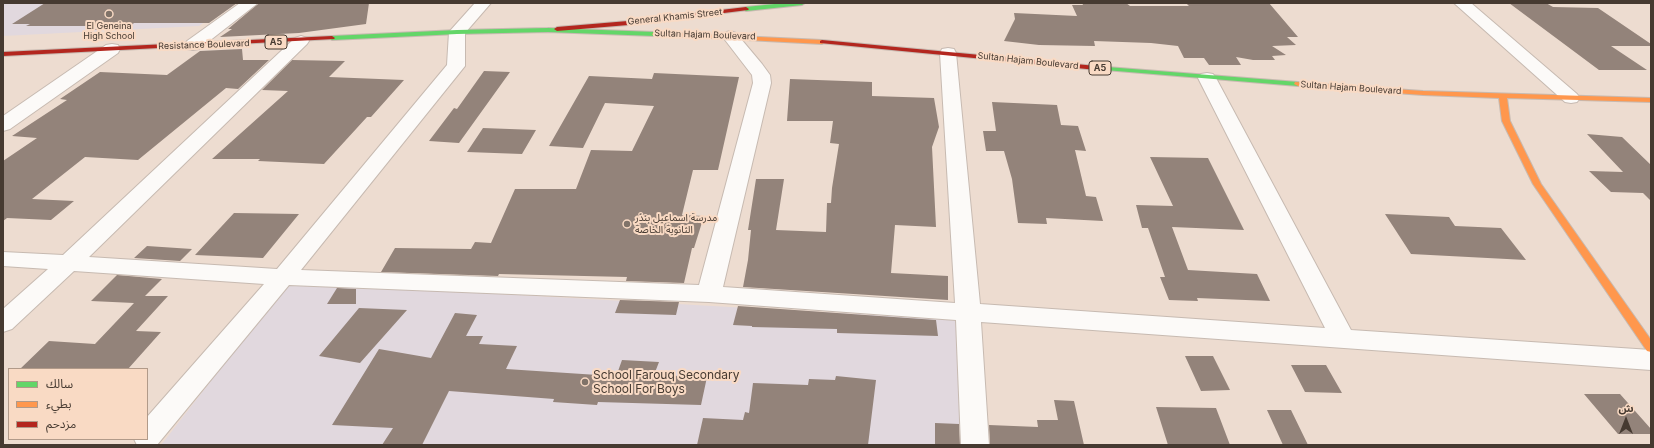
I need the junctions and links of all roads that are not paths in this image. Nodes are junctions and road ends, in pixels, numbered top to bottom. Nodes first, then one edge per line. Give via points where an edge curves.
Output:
1 (250, 3) edge
2 (483, 3) edge
3 (802, 3) edge
4 (1462, 3) edge
5 (548, 30) junction
6 (457, 32) junction
7 (730, 36) junction
8 (301, 41) junction
9 (192, 46) junction
10 (112, 49) junction
11 (948, 53) junction
12 (3, 54) edge
13 (1207, 78) junction
14 (1503, 96) junction
15 (1571, 98) junction
16 (1651, 100) edge
17 (3, 125) edge
18 (3, 259) edge
19 (69, 263) junction
20 (283, 277) junction
21 (709, 294) junction
22 (968, 312) junction
23 (3, 323) edge
24 (1343, 339) junction
25 (1651, 348) edge
26 (1651, 360) edge
27 (148, 436) edge
28 (975, 445) edge

1 - 9 street
2 - 6 street
3 - 5 main road, General Khamis Street / A5
4 - 15 street
5 - 6 main road, Resistance Boulevard / A5
5 - 7 main road, Sultan Hajam Boulevard / A5
6 - 8 main road, Resistance Boulevard / A5
6 - 20 street via 456,66
7 - 11 main road, Sultan Hajam Boulevard / A5
7 - 21 street via 761,75 762,83
8 - 9 main road, Resistance Boulevard / A5
8 - 19 street
9 - 10 main road, Resistance Boulevard / A5
10 - 12 main road, Resistance Boulevard / A5
10 - 17 street
11 - 13 main road, Sultan Hajam Boulevard / A5
11 - 22 street
13 - 14 main road, Sultan Hajam Boulevard / A5
13 - 24 street
14 - 15 main road, Sultan Hajam Boulevard / A5
14 - 25 main road via 1506,121 1537,184
15 - 16 main road, Sultan Hajam Boulevard / A5
18 - 19 street
19 - 20 street
19 - 23 street
20 - 21 street
20 - 27 street
21 - 22 street
22 - 24 street
22 - 28 street
24 - 26 street

